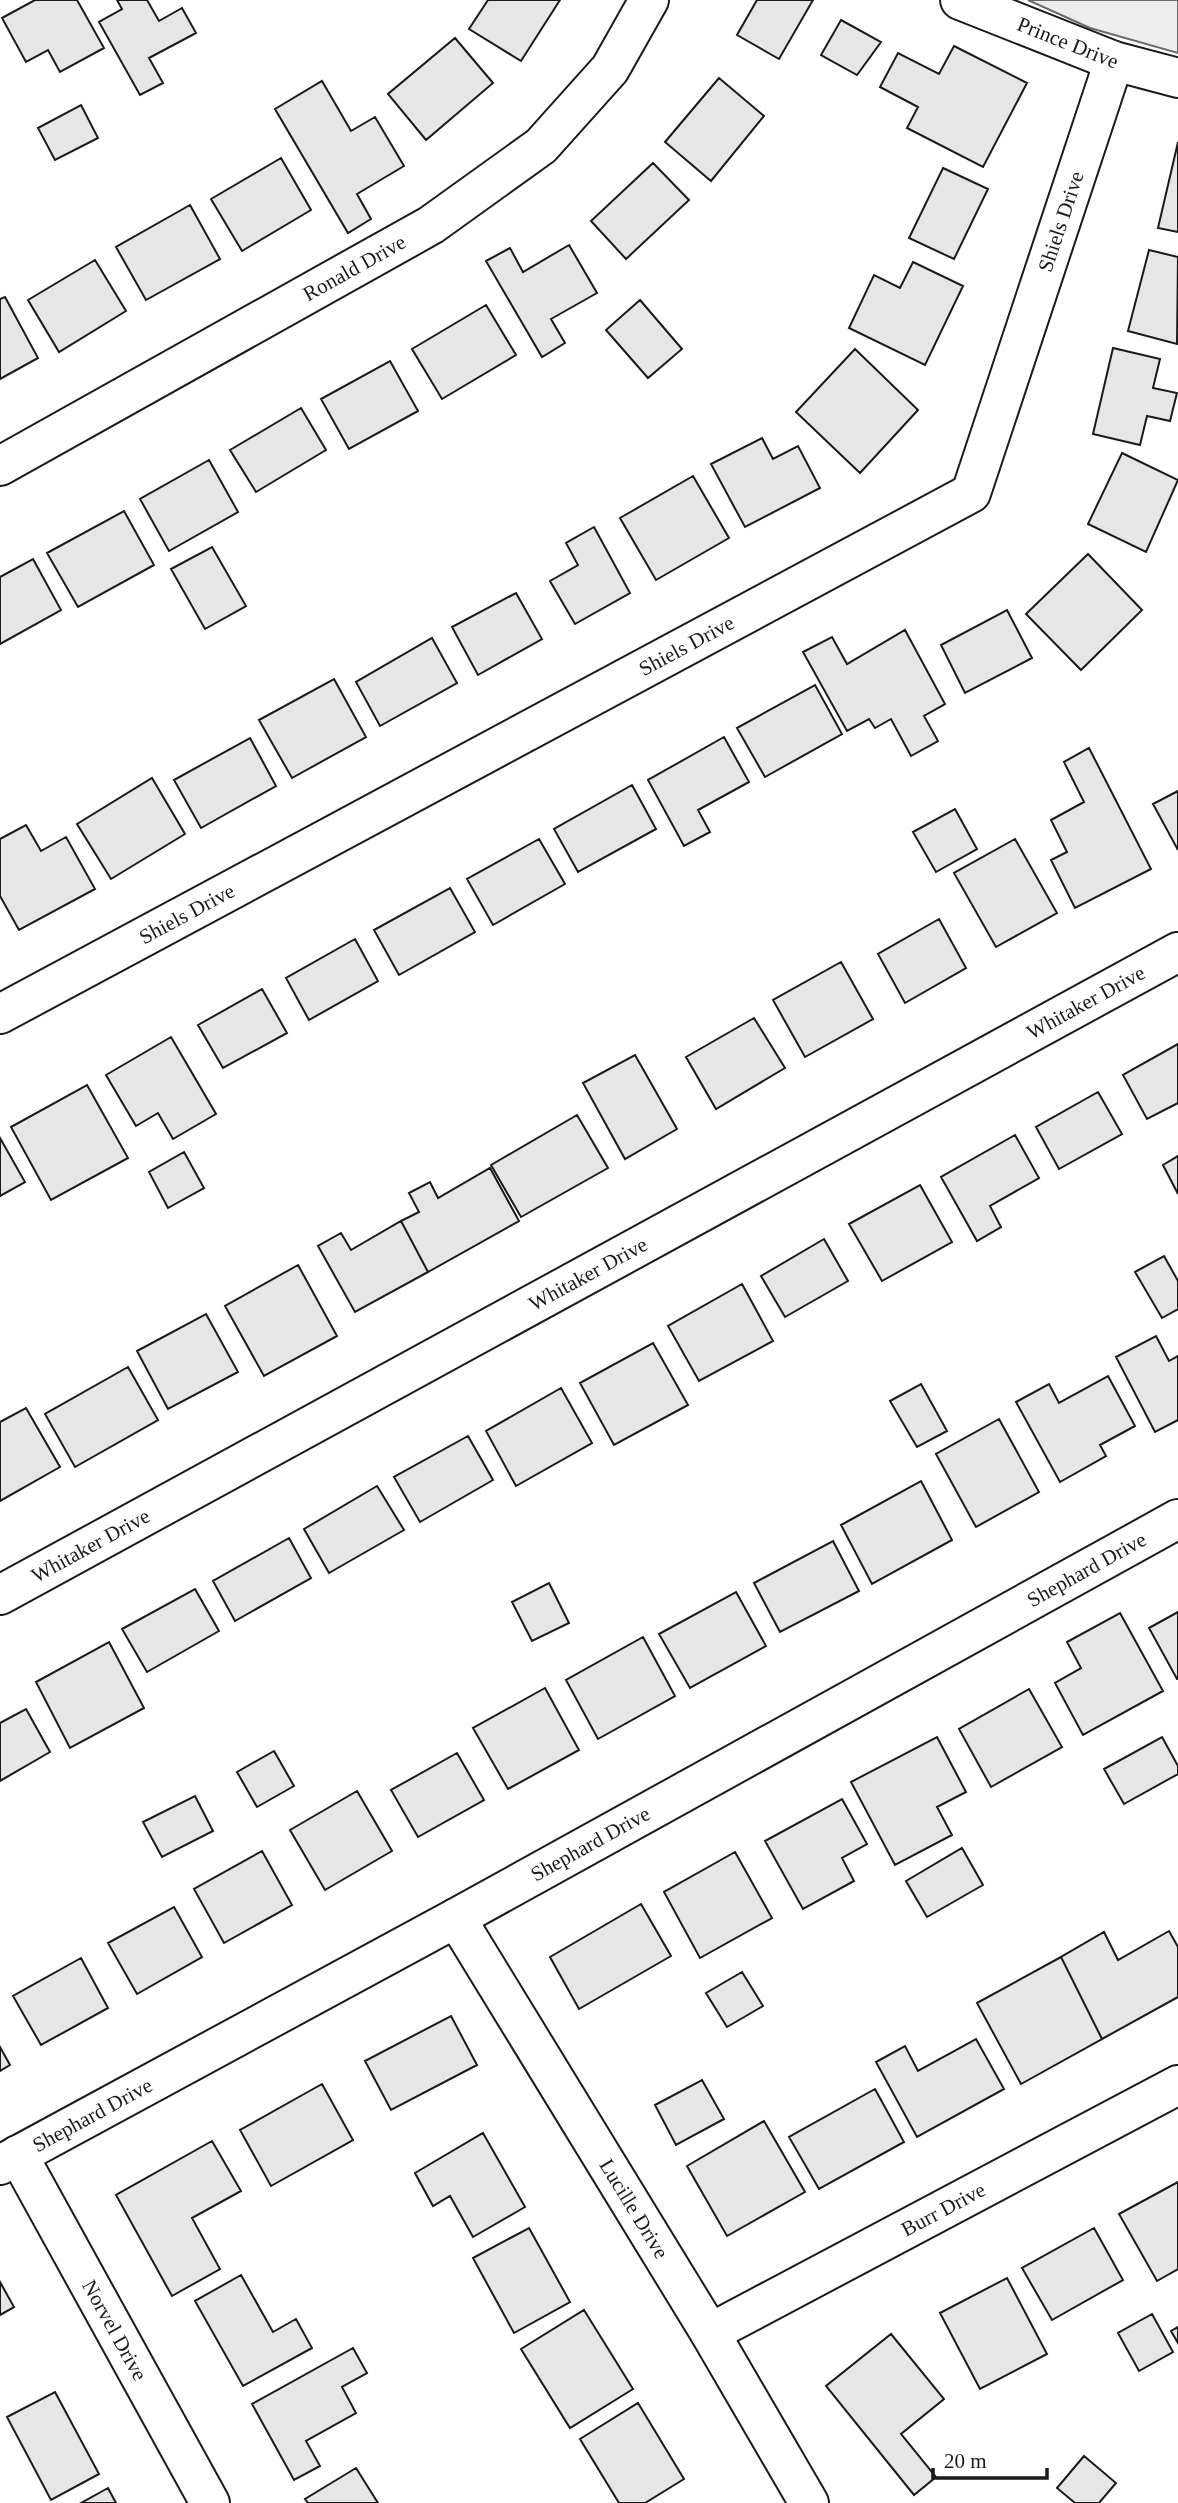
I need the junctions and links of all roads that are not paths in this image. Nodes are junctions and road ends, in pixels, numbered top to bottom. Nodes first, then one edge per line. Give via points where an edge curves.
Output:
1 (649, 0) edge
2 (960, 0) edge
3 (1114, 61) junction
4 (1178, 78) edge
5 (0, 466) edge
6 (1178, 952) edge
7 (0, 1014) edge
8 (1178, 1519) edge
9 (0, 1595) edge
10 (457, 1918) junction
11 (1178, 2085) edge
12 (9, 2160) edge
13 (710, 2333) junction
14 (210, 2503) edge
15 (809, 2503) edge

1 - 5 street, Ronald Drive via 610,69 541,146 453,210
2 - 3 street, Prince Drive
3 - 4 street, Prince Drive
3 - 7 street, Shiels Drive via 971,493
6 - 9 street, Whitaker Drive
8 - 10 street, Shephard Drive
10 - 12 street, Shephard Drive
10 - 13 street, Lucille Drive
11 - 13 street, Burr Drive
12 - 14 street, Norvel Drive
13 - 15 street, Lucille Drive

